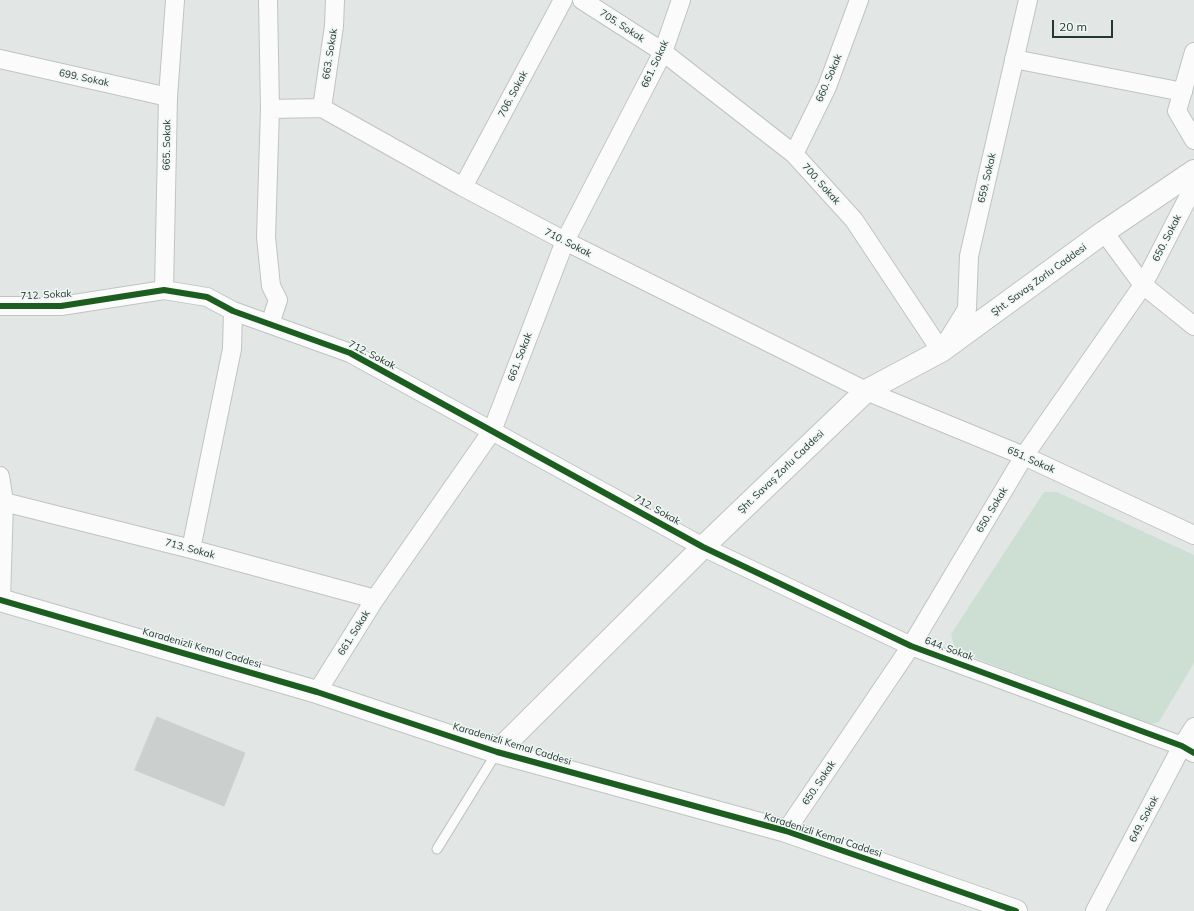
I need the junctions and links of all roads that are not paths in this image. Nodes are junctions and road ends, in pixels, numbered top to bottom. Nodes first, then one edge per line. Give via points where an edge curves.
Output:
1 (175, 0) edge
2 (268, 0) edge
3 (335, 0) edge
4 (563, 0) edge
5 (582, 0) edge
6 (681, 0) edge
7 (859, 0) edge
8 (1028, 0) edge
9 (663, 52) junction
10 (1194, 52) edge
11 (0, 59) edge
12 (1014, 59) junction
13 (1183, 92) junction
14 (168, 96) junction
15 (322, 108) junction
16 (270, 109) junction
17 (1194, 140) edge
18 (794, 154) junction
19 (1194, 170) edge
20 (1194, 186) edge
21 (463, 187) junction
22 (1104, 232) junction
23 (565, 242) junction
24 (1143, 285) junction
25 (164, 290) junction
26 (0, 306) edge
27 (233, 311) junction
28 (270, 324) junction
29 (1194, 326) edge
30 (941, 351) junction
31 (866, 391) junction
32 (492, 430) junction
33 (1024, 456) junction
34 (0, 476) edge
35 (4, 502) junction
36 (1194, 535) edge
37 (703, 547) junction
38 (191, 549) junction
39 (375, 598) junction
40 (0, 600) edge
41 (911, 646) junction
42 (317, 692) junction
43 (1194, 727) edge
44 (1188, 750) edge
45 (497, 752) junction
46 (786, 831) junction
47 (437, 849) dead end
48 (1016, 911) edge
49 (1095, 911) edge

1 - 14 street, 665. Sokak
2 - 16 street
3 - 15 street, 663. Sokak via 334,26
4 - 21 street, 706. Sokak
5 - 9 street, 705. Sokak
6 - 9 street, 661. Sokak
7 - 18 street, 660. Sokak via 827,87
8 - 12 street, 659. Sokak
9 - 18 street, 700. Sokak
9 - 23 street, 661. Sokak
10 - 13 street
11 - 14 street, 699. Sokak
12 - 13 street
12 - 30 street, 659. Sokak via 969,256 967,309
13 - 17 street via 1177,111
14 - 25 street, 665. Sokak
15 - 16 street
15 - 21 street, 710. Sokak
16 - 28 street via 266,237 271,286 278,300
18 - 30 street, 700. Sokak via 854,220
19 - 22 street, Şht. Savaş Zorlu Caddesi
20 - 24 street, 650. Sokak
21 - 23 street, 710. Sokak
22 - 24 street
22 - 30 street, Şht. Savaş Zorlu Caddesi
23 - 31 street, 710. Sokak
23 - 32 street, 661. Sokak
24 - 29 street
24 - 33 street, 650. Sokak
25 - 26 street, 712. Sokak via 61,306
25 - 27 street, 712. Sokak via 207,297
27 - 28 street, 712. Sokak
27 - 38 street via 232,349
28 - 32 street, 712. Sokak via 350,354
30 - 31 street, Şht. Savaş Zorlu Caddesi
31 - 33 street, 651. Sokak
31 - 37 street, Şht. Savaş Zorlu Caddesi
32 - 37 street, 712. Sokak
32 - 39 street, 661. Sokak
33 - 36 street, 651. Sokak
33 - 41 street, 650. Sokak
34 - 35 street
35 - 38 street, 713. Sokak
35 - 40 street
37 - 41 street, 644. Sokak
37 - 45 street, Şht. Savaş Zorlu Caddesi
38 - 39 street, 713. Sokak
39 - 42 street, 661. Sokak
40 - 42 street, Karadenizli Kemal Caddesi
41 - 44 street, 644. Sokak
41 - 46 street, 650. Sokak
42 - 45 street, Karadenizli Kemal Caddesi
43 - 44 street, 649. Sokak
44 - 49 street, 649. Sokak
45 - 46 street, Karadenizli Kemal Caddesi
45 - 47 lane, Şht. Savaş Zorlu Caddesi
46 - 48 street, Karadenizli Kemal Caddesi

